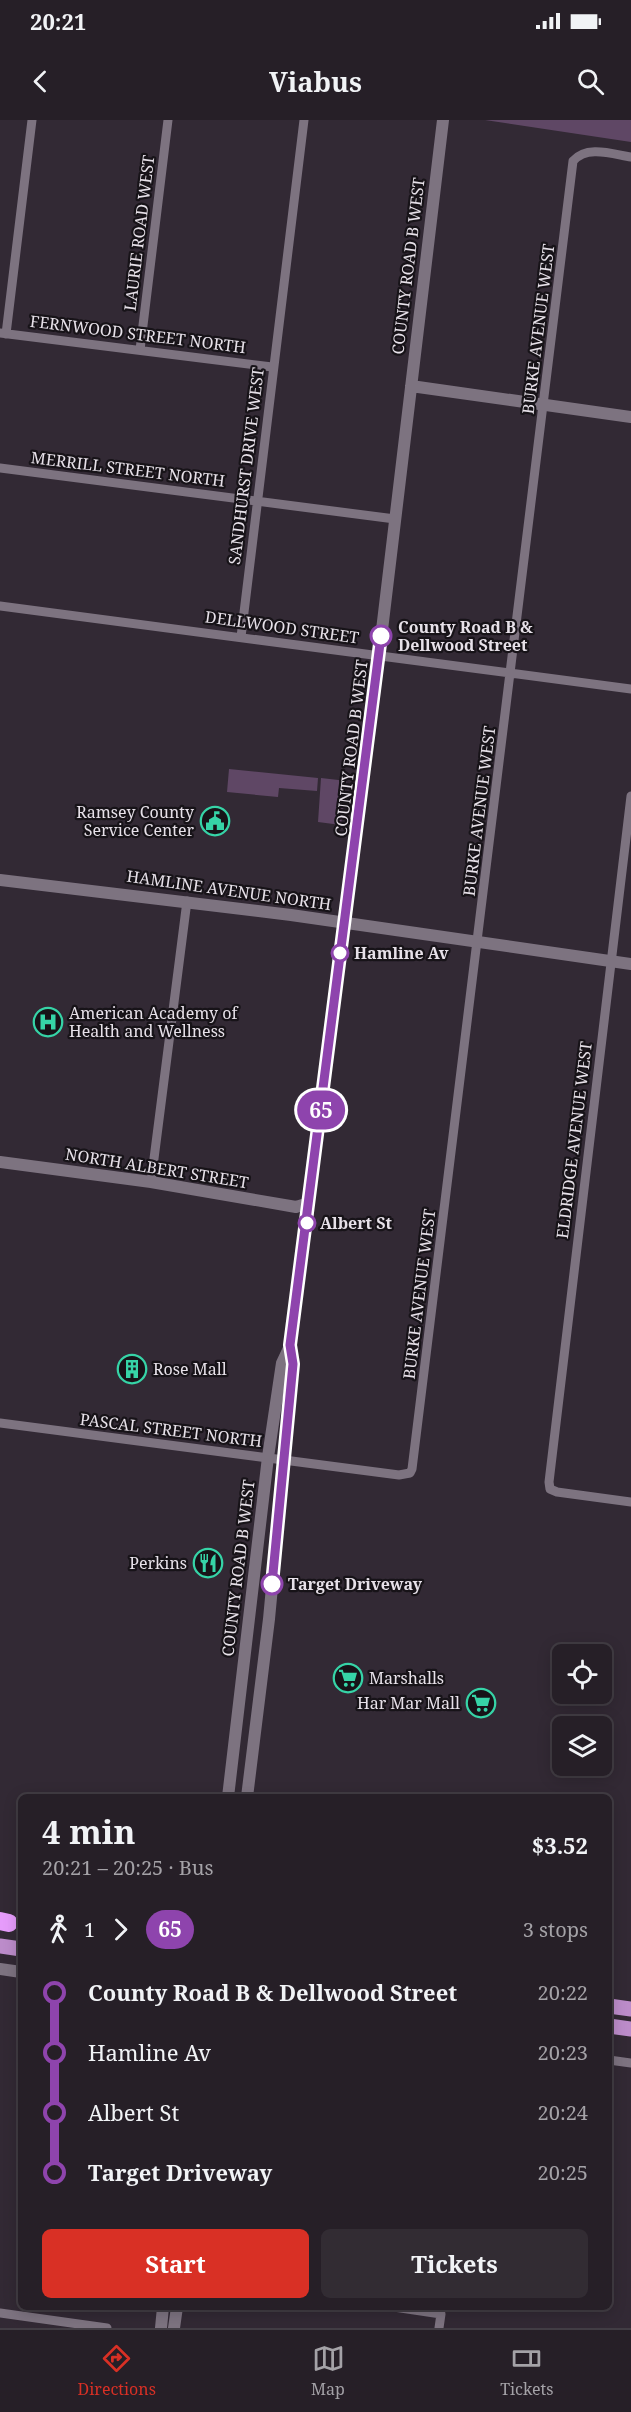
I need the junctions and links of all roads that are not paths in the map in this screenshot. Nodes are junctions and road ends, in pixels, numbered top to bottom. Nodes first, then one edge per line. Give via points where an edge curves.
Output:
1 (32, 120) edge
2 (168, 120) edge
3 (304, 120) edge
4 (443, 120) edge
5 (631, 157) edge
6 (3, 333) edge
7 (140, 350) junction
8 (272, 367) junction
9 (411, 386) junction
10 (544, 405) junction
11 (631, 417) edge
12 (0, 468) edge
13 (256, 501) junction
14 (395, 519) junction
15 (0, 606) edge
16 (241, 637) junction
17 (379, 655) junction
18 (512, 673) junction
19 (631, 689) edge
20 (631, 796) edge
21 (0, 880) edge
22 (187, 901) junction
23 (345, 922) junction
24 (478, 941) junction
25 (611, 961) junction
26 (631, 964) edge
27 (0, 1162) edge
28 (151, 1182) junction
29 (309, 1203) junction
30 (290, 1345) junction
31 (0, 1423) edge
32 (268, 1457) junction
33 (284, 1459) junction
34 (410, 1473) joint
35 (631, 1502) edge
36 (228, 1794) edge
37 (247, 1794) edge
38 (0, 1946) edge
39 (18, 1949) edge
40 (0, 1969) edge
41 (18, 1972) edge
42 (612, 2006) edge
43 (631, 2009) edge
44 (612, 2026) edge
45 (631, 2029) edge
46 (612, 2060) edge
47 (631, 2063) edge
48 (163, 2310) edge
49 (177, 2310) edge
50 (417, 2310) edge
51 (0, 2313) edge
52 (107, 2328) edge
53 (160, 2328) edge
54 (174, 2328) edge
55 (439, 2328) edge

1 - 6 street
2 - 7 street, LAURIE ROAD WEST
3 - 8 street, SANDHURST DRIVE WEST
4 - 9 street, COUNTY ROAD B WEST
5 - 10 street, BURKE AVENUE WEST via 587,151 573,161
6 - 7 street, FERNWOOD STREET NORTH
7 - 8 street, FERNWOOD STREET NORTH
8 - 13 street, SANDHURST DRIVE WEST
9 - 10 street
9 - 14 street, COUNTY ROAD B WEST
10 - 11 street
10 - 18 street, BURKE AVENUE WEST
12 - 13 street, MERRILL STREET NORTH
13 - 14 street, MERRILL STREET NORTH
13 - 16 street, SANDHURST DRIVE WEST
14 - 17 street, COUNTY ROAD B WEST
15 - 16 street, DELLWOOD STREET
16 - 17 street, DELLWOOD STREET
17 - 18 street, DELLWOOD STREET
17 - 23 street, COUNTY ROAD B WEST
18 - 19 street, DELLWOOD STREET
18 - 24 street, BURKE AVENUE WEST
20 - 25 street, ELDRIDGE AVENUE WEST
21 - 22 street, HAMLINE AVENUE NORTH
22 - 23 street, HAMLINE AVENUE NORTH
22 - 28 street
23 - 24 street, HAMLINE AVENUE NORTH
23 - 29 street, COUNTY ROAD B WEST
24 - 25 street, HAMLINE AVENUE NORTH
24 - 34 street, BURKE AVENUE WEST
25 - 26 street, HAMLINE AVENUE NORTH
25 - 35 street, ELDRIDGE AVENUE WEST via 550,1488
27 - 28 street, NORTH ALBERT STREET
28 - 29 street, NORTH ALBERT STREET via 296,1207
29 - 30 street, COUNTY ROAD B WEST
30 - 32 street, COUNTY ROAD B WEST via 282,1363
30 - 33 street, COUNTY ROAD B WEST via 293,1364
31 - 32 street, PASCAL STREET NORTH
32 - 33 street, PASCAL STREET NORTH
32 - 36 street, COUNTY ROAD B WEST
33 - 34 street, PASCAL STREET NORTH via 399,1476
33 - 37 street, COUNTY ROAD B WEST
38 - 39 main road
40 - 41 street
42 - 43 main road
44 - 45 main road
46 - 47 street
48 - 53 street
49 - 54 street
50 - 55 street via 441,2314
51 - 52 street

